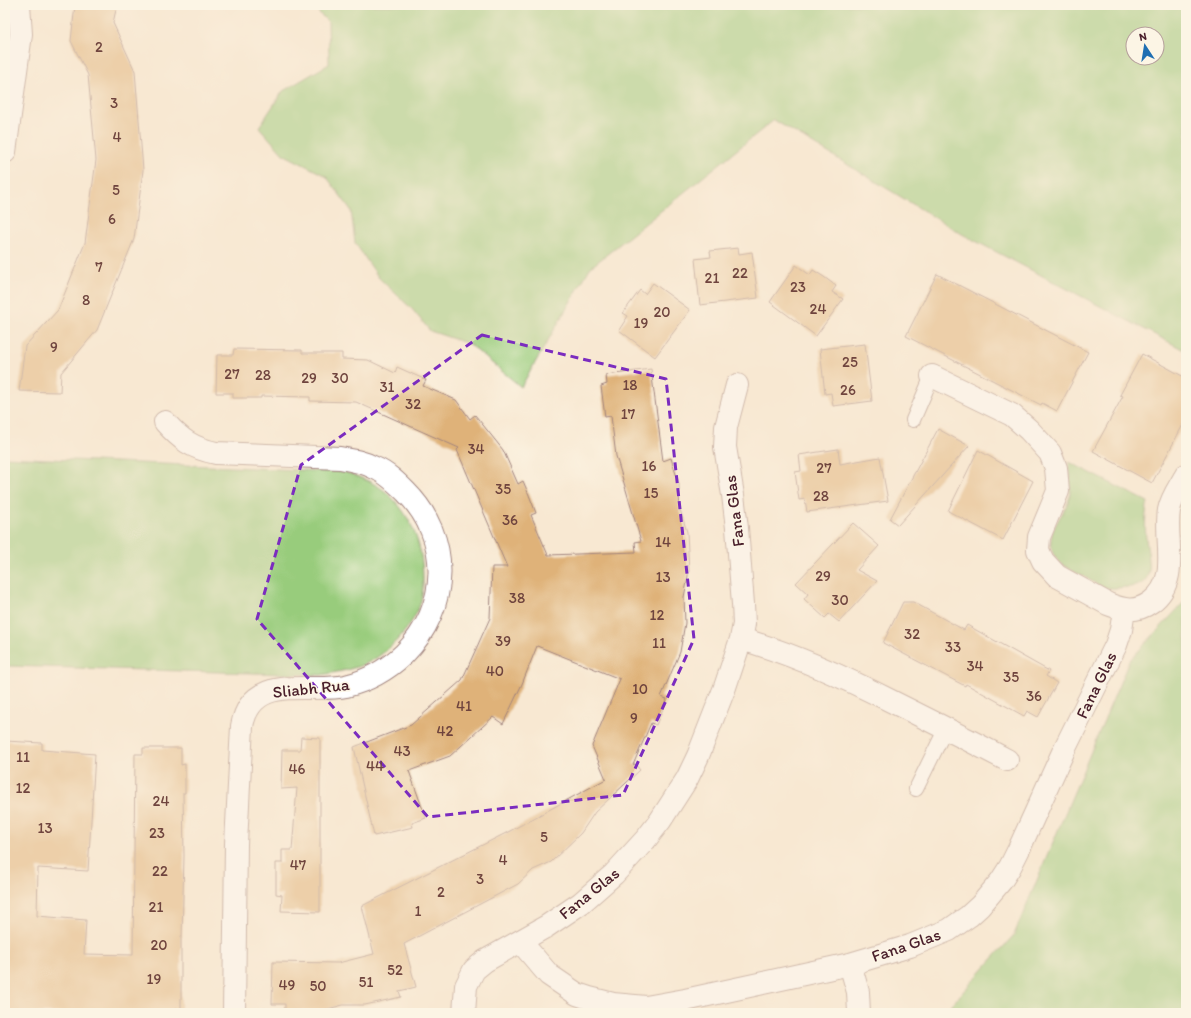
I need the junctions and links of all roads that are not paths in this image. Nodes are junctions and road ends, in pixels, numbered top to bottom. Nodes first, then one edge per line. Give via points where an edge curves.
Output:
1 (19, 5) edge
2 (5, 152) edge
3 (932, 376) joint
4 (737, 384) dead end
5 (913, 420) dead end
6 (165, 422) dead end
7 (1186, 475) edge
8 (1124, 610) junction
9 (741, 640) junction
10 (946, 728) junction
11 (1007, 760) dead end
12 (916, 789) dead end
13 (520, 941) junction
14 (850, 964) junction
15 (234, 1013) edge
16 (464, 1013) edge
17 (859, 1013) edge

1 - 2 street via 21,34
3 - 5 lane
3 - 8 street via 1012,415 1050,453 1056,468 1058,491 1039,537 1040,555 1057,576
4 - 9 street, Fana Glas via 726,427 725,447 734,495 744,624
6 - 15 street, Sliabh Rua via 185,442 216,453 340,458 376,468 401,486 423,512 434,535 439,562 440,585 428,620 422,632 395,662 369,678 345,686 273,690 257,697 247,708 242,726 236,844
7 - 8 street via 1169,509 1167,530 1170,558 1166,583 1159,595 1148,604 1134,610
8 - 14 street, Fana Glas via 1116,644 1019,849 1001,881 969,916 949,930 910,946
9 - 10 street via 799,658
9 - 13 street, Fana Glas via 698,756 687,779 660,821 623,865 591,894 547,926
10 - 11 street
10 - 12 lane
13 - 14 street, Fana Glas via 549,975 577,994 613,1004 636,1007 669,1003
13 - 16 street, Fana Glas via 474,970 466,986
14 - 17 street via 858,992

